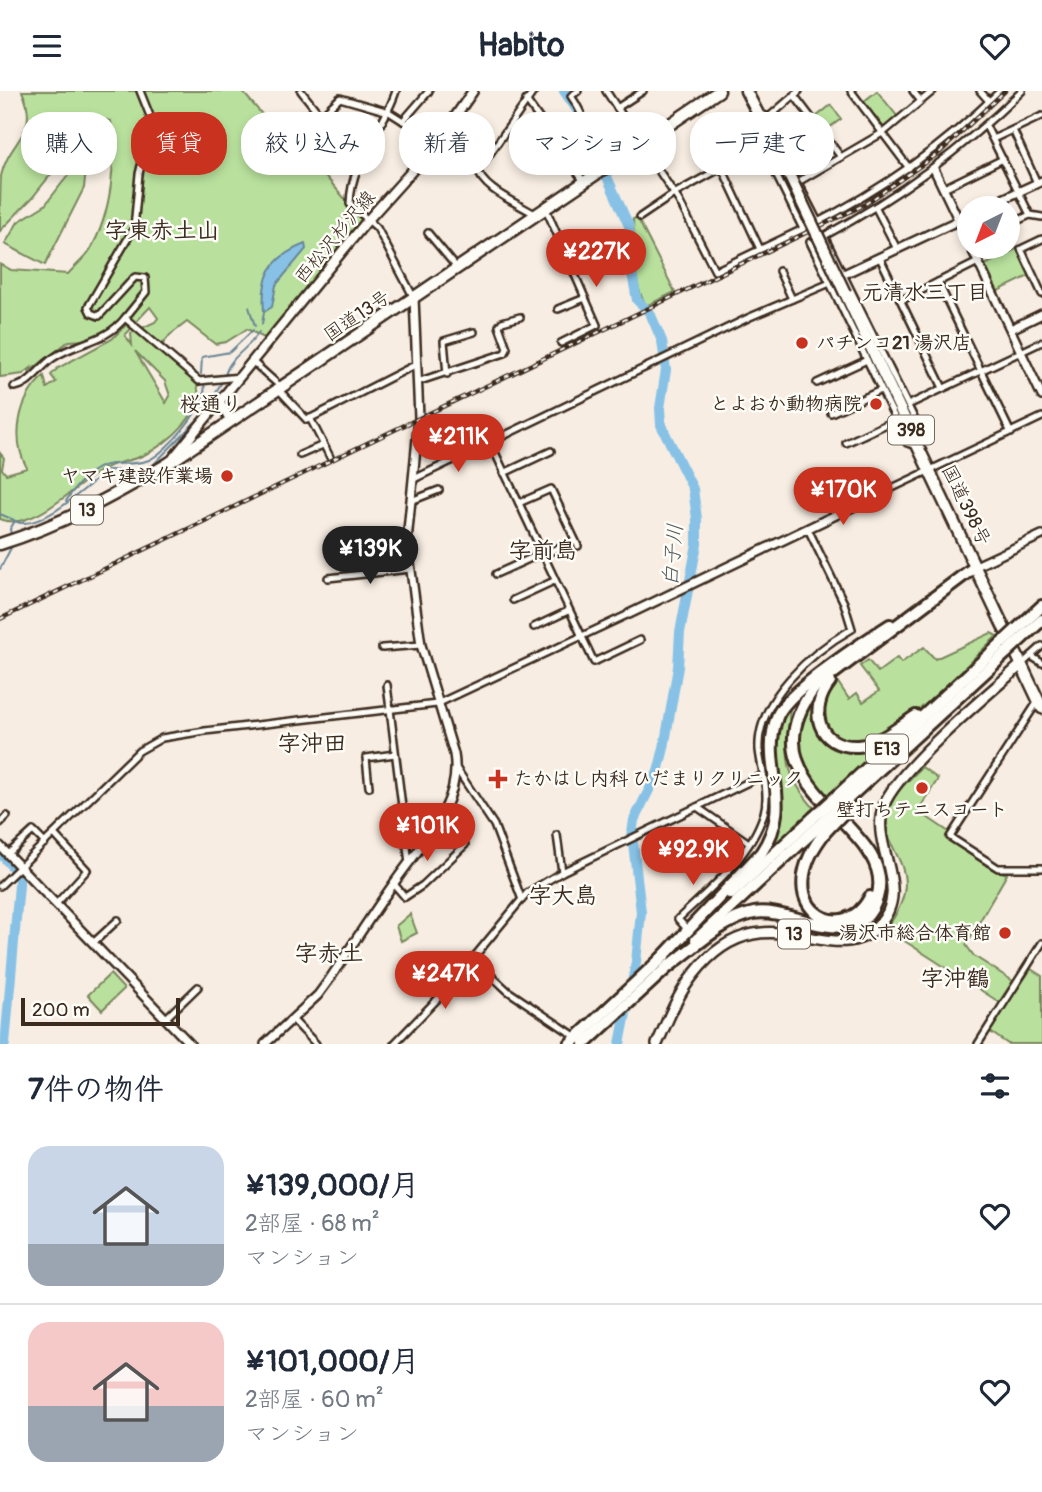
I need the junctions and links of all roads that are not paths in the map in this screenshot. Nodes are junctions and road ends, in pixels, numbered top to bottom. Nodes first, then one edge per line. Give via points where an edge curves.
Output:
1 (139, 91) edge
2 (301, 91) edge
3 (396, 91) edge
4 (429, 91) edge
5 (473, 91) edge
6 (534, 91) edge
7 (578, 91) edge
8 (606, 91) edge
9 (643, 91) edge
10 (719, 91) edge
11 (746, 91) edge
12 (851, 91) edge
13 (913, 91) edge
14 (933, 91) edge
15 (981, 91) edge
16 (1000, 91) edge
17 (1022, 91) edge
18 (797, 93) edge
19 (526, 100) junction
20 (920, 100) junction
21 (989, 101) junction
22 (617, 108) junction
23 (319, 112) edge
24 (325, 112) edge
25 (389, 112) junction
26 (411, 112) edge
27 (458, 112) edge
28 (580, 112) edge
29 (620, 112) edge
30 (757, 112) edge
31 (775, 112) edge
32 (1042, 116) edge
33 (385, 118) edge
34 (399, 118) edge
35 (676, 122) edge
36 (986, 126) junction
37 (1013, 130) junction
38 (884, 132) junction
39 (993, 139) junction
40 (495, 146) edge
41 (841, 157) junction
42 (1003, 159) junction
43 (909, 168) junction
44 (934, 169) junction
45 (357, 175) edge
46 (408, 175) edge
47 (479, 175) edge
48 (597, 175) edge
49 (661, 175) edge
50 (709, 175) edge
51 (725, 175) edge
52 (776, 175) edge
53 (789, 175) edge
54 (795, 175) edge
55 (798, 182) junction
56 (1040, 182) edge
57 (585, 183) junction
58 (944, 188) junction
59 (1018, 191) junction
60 (674, 194) junction
61 (1008, 196) edge
62 (876, 208) junction
63 (546, 209) junction
64 (536, 215) junction
65 (1030, 215) junction
66 (1042, 217) edge
67 (640, 218) dead end
68 (957, 218) edge
69 (957, 220) edge
70 (1020, 220) edge
71 (367, 221) junction
72 (818, 222) junction
73 (803, 229) junction
74 (428, 233) dead end
75 (1042, 239) edge
76 (810, 242) dead end
77 (761, 249) junction
78 (897, 249) junction
79 (880, 258) junction
80 (977, 259) edge
81 (978, 262) junction
82 (458, 269) junction
83 (779, 271) dead end
84 (844, 275) junction
85 (938, 282) junction
86 (830, 283) junction
87 (1042, 294) edge
88 (414, 298) junction
89 (585, 298) junction
90 (792, 299) junction
91 (902, 300) junction
92 (558, 309) dead end
93 (1042, 314) edge
94 (520, 317) dead end
95 (125, 318) junction
96 (1011, 329) junction
97 (474, 332) dead end
98 (1042, 342) edge
99 (561, 343) dead end
100 (1021, 352) junction
101 (867, 360) junction
102 (253, 362) junction
103 (417, 364) junction
104 (980, 371) junction
105 (447, 374) junction
106 (240, 377) junction
107 (417, 382) junction
108 (817, 383) dead end
109 (14, 387) dead end
110 (943, 388) junction
111 (281, 389) junction
112 (881, 390) junction
113 (1042, 396) edge
114 (220, 402) junction
115 (908, 405) junction
116 (831, 413) dead end
117 (1042, 417) edge
118 (310, 418) junction
119 (895, 420) junction
120 (231, 421) junction
121 (1011, 433) junction
122 (846, 443) dead end
123 (491, 444) junction
124 (323, 445) junction
125 (918, 446) junction
126 (551, 451) dead end
127 (300, 455) dead end
128 (330, 457) dead end
129 (169, 463) junction
130 (930, 470) junction
131 (504, 473) junction
132 (414, 479) junction
133 (439, 490) dead end
134 (411, 501) junction
135 (867, 501) joint
136 (519, 503) junction
137 (808, 529) junction
138 (1042, 535) edge
139 (370, 543) dead end
140 (0, 544) edge
141 (542, 554) junction
142 (976, 566) junction
143 (410, 569) junction
144 (373, 573) junction
145 (496, 574) dead end
146 (328, 578) dead end
147 (554, 581) junction
148 (513, 600) dead end
149 (918, 607) junction
150 (1042, 607) edge
151 (568, 611) junction
152 (629, 614) joint
153 (1042, 619) edge
154 (534, 627) dead end
155 (1018, 634) junction
156 (582, 636) junction
157 (640, 640) dead end
158 (421, 645) junction
159 (1042, 646) edge
160 (382, 648) dead end
161 (1004, 648) junction
162 (1031, 656) junction
163 (1042, 663) edge
164 (1021, 664) junction
165 (838, 671) junction
166 (387, 685) dead end
167 (805, 686) junction
168 (938, 702) junction
169 (437, 704) junction
170 (1040, 705) edge
171 (389, 709) junction
172 (395, 754) junction
173 (456, 768) junction
174 (763, 775) junction
175 (369, 787) dead end
176 (842, 803) junction
177 (697, 807) junction
178 (7, 816) dead end
179 (0, 823) edge
180 (438, 823) junction
181 (820, 825) junction
182 (54, 834) junction
183 (557, 835) dead end
184 (45, 843) junction
185 (749, 843) junction
186 (0, 846) edge
187 (8, 854) junction
188 (409, 863) junction
189 (20, 867) junction
190 (1042, 868) edge
191 (562, 872) junction
192 (393, 883) junction
193 (0, 887) edge
194 (522, 900) junction
195 (56, 904) junction
196 (118, 920) dead end
197 (687, 929) dead end
198 (93, 943) junction
199 (1042, 943) edge
200 (472, 958) junction
201 (663, 964) junction
202 (198, 987) dead end
203 (166, 1019) junction
204 (292, 1019) junction
205 (571, 1039) edge
206 (190, 1044) edge
207 (265, 1044) edge
208 (316, 1044) edge
209 (394, 1044) edge
210 (584, 1044) edge
211 (657, 1044) edge
212 (978, 1044) edge

1 - 95 street via 152,121 139,174 134,228 88,307 99,316 135,277 145,278 146,292
2 - 23 street
3 - 25 street
4 - 26 street
5 - 27 main road, 西松沢杉沢線
6 - 19 street
7 - 28 street via 571,96
8 - 22 street
9 - 22 street
10 - 35 highway, 国道13号 / 13
11 - 30 highway, 国道398号 / 398
12 - 38 street
13 - 20 street
14 - 20 street
15 - 21 street
16 - 21 street
17 - 36 street
18 - 31 street
18 - 41 street
19 - 40 street
19 - 57 street
20 - 38 street
21 - 43 street
22 - 29 street
24 - 25 street via 340,98
25 - 33 street
25 - 34 street
32 - 37 street
36 - 39 street
36 - 44 street
37 - 39 street
37 - 56 street
38 - 41 street
38 - 43 street
39 - 42 street
41 - 55 street
42 - 58 street
42 - 59 street
43 - 72 street
44 - 58 street
44 - 62 street
45 - 71 street via 350,204
46 - 71 main road, 西松沢杉沢線
47 - 64 street
48 - 57 highway, 国道13号 / 13
49 - 60 street
50 - 60 street
51 - 77 street
52 - 73 street
53 - 125 highway, 国道398号 / 398, bridge
54 - 55 street
55 - 72 street
56 - 59 street
57 - 63 highway, 国道13号 / 13
58 - 68 street
59 - 61 street
59 - 65 street
60 - 67 street
60 - 77 street via 715,271
62 - 78 street
62 - 84 street via 824,236
63 - 64 highway, 国道13号 / 13
63 - 89 street
64 - 82 highway, 国道13号 / 13
65 - 66 street
65 - 70 street
69 - 78 street
71 - 88 street via 383,237
71 - 102 main road, 西松沢杉沢線
72 - 73 street
73 - 77 street
74 - 82 street
75 - 87 street via 1021,249
76 - 86 street
78 - 79 street
79 - 84 street
79 - 91 street
80 - 81 street
81 - 85 street
81 - 96 street
82 - 88 highway, 国道13号 / 13
83 - 90 street
84 - 115 street
85 - 91 street
85 - 104 street
86 - 90 street
86 - 101 street
88 - 103 street
88 - 111 highway, 国道13号 / 13
89 - 92 street
89 - 99 street via 597,325
90 - 123 street
91 - 110 street
93 - 96 street
94 - 105 street via 499,326 505,353
95 - 106 street via 199,381
95 - 109 street via 106,336 70,348 22,386
96 - 100 street
97 - 105 street via 444,341
98 - 100 street
100 - 104 street
100 - 113 street
101 - 108 street
101 - 112 street
102 - 106 main road, 西松沢杉沢線
102 - 111 street
103 - 107 street
103 - 118 street
104 - 110 street
104 - 121 street
105 - 107 street
106 - 114 main road, 西松沢杉沢線
107 - 132 street
110 - 115 street
111 - 118 street via 307,420
111 - 120 highway, 国道13号 / 13
112 - 116 street
112 - 119 street
114 - 120 main road
114 - 129 main road, 西松沢杉沢線
115 - 125 street via 923,436
117 - 121 street
118 - 124 street
119 - 122 street
119 - 125 street via 907,443
120 - 129 highway, 国道13号 / 13
121 - 130 street
123 - 131 street
123 - 132 street
124 - 127 street
124 - 128 street
125 - 130 highway, 国道398号 / 398
126 - 131 street
129 - 140 highway, 国道13号 / 13 via 59,524
130 - 135 street
130 - 142 highway, 国道398号 / 398
131 - 136 street
132 - 134 street
133 - 134 street
134 - 143 street via 407,530
135 - 137 street
136 - 141 street
136 - 141 street via 551,489 577,543
137 - 152 street
137 - 174 street via 852,629 775,695 760,732
138 - 142 street
139 - 144 street
141 - 145 street
141 - 147 street
142 - 149 highway
142 - 164 highway, 国道398号 / 398
143 - 144 street
143 - 158 street
144 - 146 street
147 - 148 street
147 - 151 street
149 - 165 highway
149 - 167 highway
150 - 155 highway, E13
151 - 154 street
151 - 156 street
152 - 156 street
153 - 155 highway, E13
155 - 161 highway, E13, bridge
156 - 157 street via 594,662
156 - 169 street
158 - 160 street
158 - 169 street
159 - 162 street
161 - 168 highway, E13
161 - 176 highway, E13
162 - 163 street
162 - 164 street
164 - 170 highway, 国道398号 / 398
164 - 211 main road, 13 via 903,776 885,801 880,826 894,889 889,909 877,927 858,939 832,942 762,930 711,952 683,989
165 - 168 highway via 816,708 827,734 844,745 868,744
165 - 201 highway via 804,702 795,730 795,751 805,779 875,864 879,888 873,907 854,924 836,927 776,913 752,913
166 - 171 street
167 - 181 highway via 790,726 793,764 805,789 865,861 872,880 862,910 843,920 827,919 804,897 808,858
167 - 201 highway via 782,707 773,733 778,813 770,839
168 - 176 highway, E13
169 - 171 street
169 - 173 street
170 - 190 street via 950,837 998,868
171 - 172 street
171 - 182 street via 155,740
172 - 175 street via 366,758
172 - 188 street
173 - 180 street
173 - 194 street via 494,825
174 - 177 street
174 - 185 street via 765,810
176 - 181 highway, bridge
176 - 181 highway, E13, bridge
177 - 185 street
177 - 191 street
178 - 179 street
180 - 188 street
180 - 192 street via 465,845 405,897
181 - 201 highway, E13
182 - 184 street
182 - 195 street via 87,870
183 - 191 street
184 - 187 street via 33,831
184 - 189 street
185 - 197 street via 678,919
186 - 187 street
187 - 189 street
188 - 192 street
189 - 193 street
189 - 195 street
191 - 194 street
192 - 204 street via 318,995
194 - 200 street
195 - 198 street
196 - 198 street
198 - 203 street
199 - 212 street
200 - 205 street
200 - 209 street
201 - 205 highway, E13 via 648,971
201 - 210 highway, E13 via 647,986
202 - 203 street
203 - 206 street
204 - 207 street
204 - 208 street

